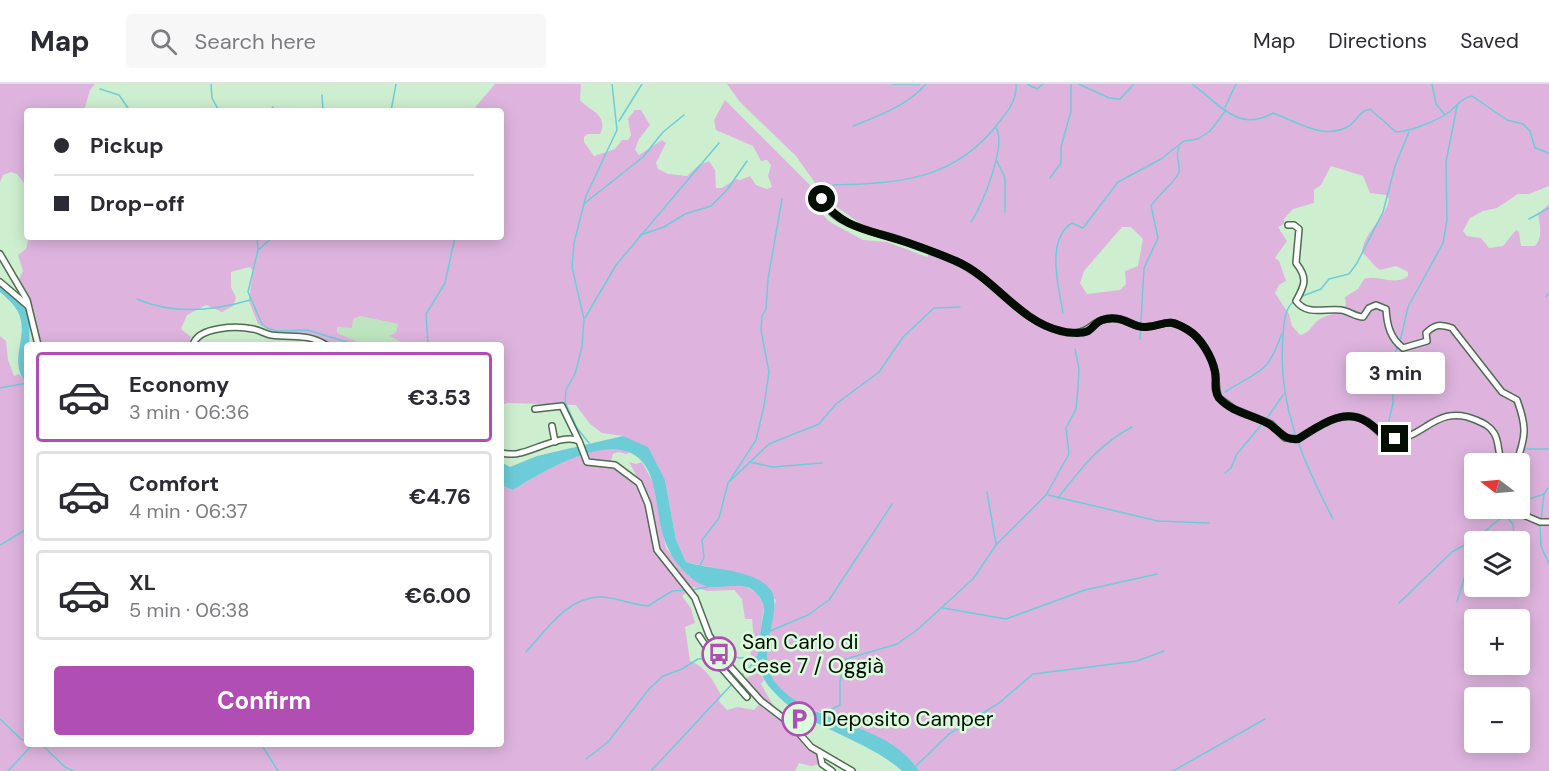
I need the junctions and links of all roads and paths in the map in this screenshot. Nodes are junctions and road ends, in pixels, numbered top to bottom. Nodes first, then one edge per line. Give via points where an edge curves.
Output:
1 (820, 194) dead end
2 (1288, 225) dead end
3 (0, 254) edge
4 (0, 282) edge
5 (32, 312) junction
6 (37, 342) edge
7 (196, 342) edge
8 (320, 342) edge
9 (535, 410) dead end
10 (552, 426) dead end
11 (579, 440) junction
12 (555, 442) junction
13 (504, 453) edge
14 (1500, 453) edge
15 (1520, 453) edge
16 (1530, 518) edge
17 (1549, 522) edge
18 (699, 636) dead end
19 (722, 655) junction
20 (747, 697) dead end
21 (820, 754) junction
22 (832, 771) edge
23 (852, 771) edge

1 - 14 street via 834,212 864,231 909,243 966,267 1048,327 1087,331 1102,320 1116,319 1146,327 1171,322 1182,326 1197,337 1207,353 1219,398 1234,409 1271,424 1285,438 1298,439 1315,426 1341,417 1363,420 1382,435 1395,439 1440,419 1460,415 1490,427
2 - 15 street via 1299,229 1296,263 1304,273 1306,285 1296,301 1301,306 1318,311 1340,310 1357,317 1364,317 1376,305 1386,309 1387,324 1395,342 1403,348 1427,341 1426,333 1433,326 1452,328 1502,392 1516,400 1524,419 1525,438
3 - 5 street
4 - 5 street
5 - 6 street
7 - 8 street via 212,330 239,328 272,335 307,336
9 - 11 street via 561,406
10 - 12 street
11 - 12 street
11 - 19 street via 587,462 615,465 639,483 648,504 657,550 695,598
12 - 13 street via 520,453
16 - 17 street
18 - 19 street via 709,651
19 - 20 street via 718,664
19 - 21 street via 762,702
21 - 22 street via 822,764
21 - 23 street

